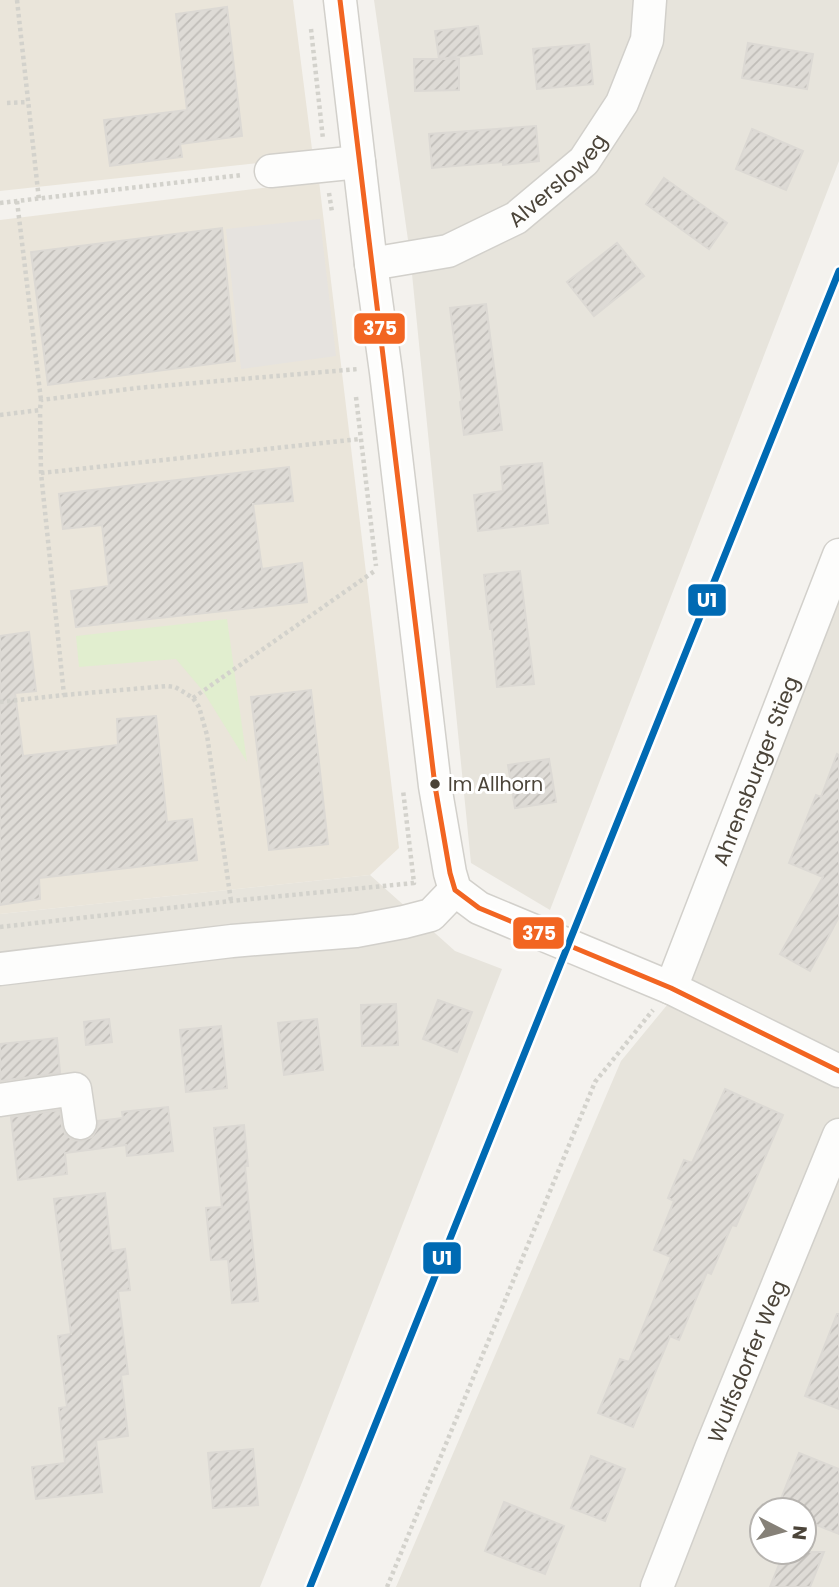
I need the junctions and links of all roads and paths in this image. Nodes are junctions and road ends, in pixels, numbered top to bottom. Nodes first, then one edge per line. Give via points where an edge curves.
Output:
1 (17, 0) edge
2 (340, 0) edge
3 (650, 0) edge
4 (310, 28) dead end
5 (28, 102) junction
6 (7, 103) dead end
7 (359, 162) junction
8 (326, 165) junction
9 (271, 171) joint
10 (39, 200) junction
11 (17, 201) junction
12 (0, 203) edge
13 (333, 220) dead end
14 (371, 264) junction
15 (354, 369) junction
16 (386, 372) junction
17 (355, 381) dead end
18 (356, 394) dead end
19 (41, 400) junction
20 (40, 410) junction
21 (0, 415) edge
22 (360, 439) junction
23 (41, 473) junction
24 (839, 555) edge
25 (376, 569) junction
26 (378, 583) dead end
27 (64, 695) junction
28 (192, 698) junction
29 (0, 702) edge
30 (402, 788) dead end
31 (455, 890) junction
32 (230, 901) junction
33 (0, 927) edge
34 (0, 969) edge
35 (671, 988) junction
36 (839, 1071) edge
37 (0, 1100) edge
38 (80, 1123) dead end
39 (839, 1135) edge
40 (387, 1587) edge
41 (657, 1587) edge

1 - 5 path
2 - 7 street
3 - 14 street, Alversloweg via 647,40 622,103 584,161 516,218 448,251
4 - 8 path
5 - 6 path
5 - 10 path
7 - 8 street
7 - 14 street
8 - 9 street
8 - 13 path
9 - 10 path
10 - 11 path
11 - 12 path
11 - 19 path
14 - 16 street
15 - 16 path
15 - 17 path
15 - 19 path
16 - 31 street via 435,786
18 - 22 path
19 - 20 path
20 - 21 path
20 - 23 path
22 - 23 path
22 - 25 path
23 - 27 path
24 - 35 street, Ahrensburger Stieg
25 - 26 path
25 - 28 path
27 - 28 path via 167,686
27 - 29 path
28 - 32 path via 207,735
30 - 32 path via 414,883
31 - 34 street via 431,915 356,931
31 - 35 street via 480,908
32 - 33 path
35 - 36 street
35 - 40 path via 595,1082
37 - 38 street via 75,1090
39 - 41 street, Wulfsdorfer Weg

